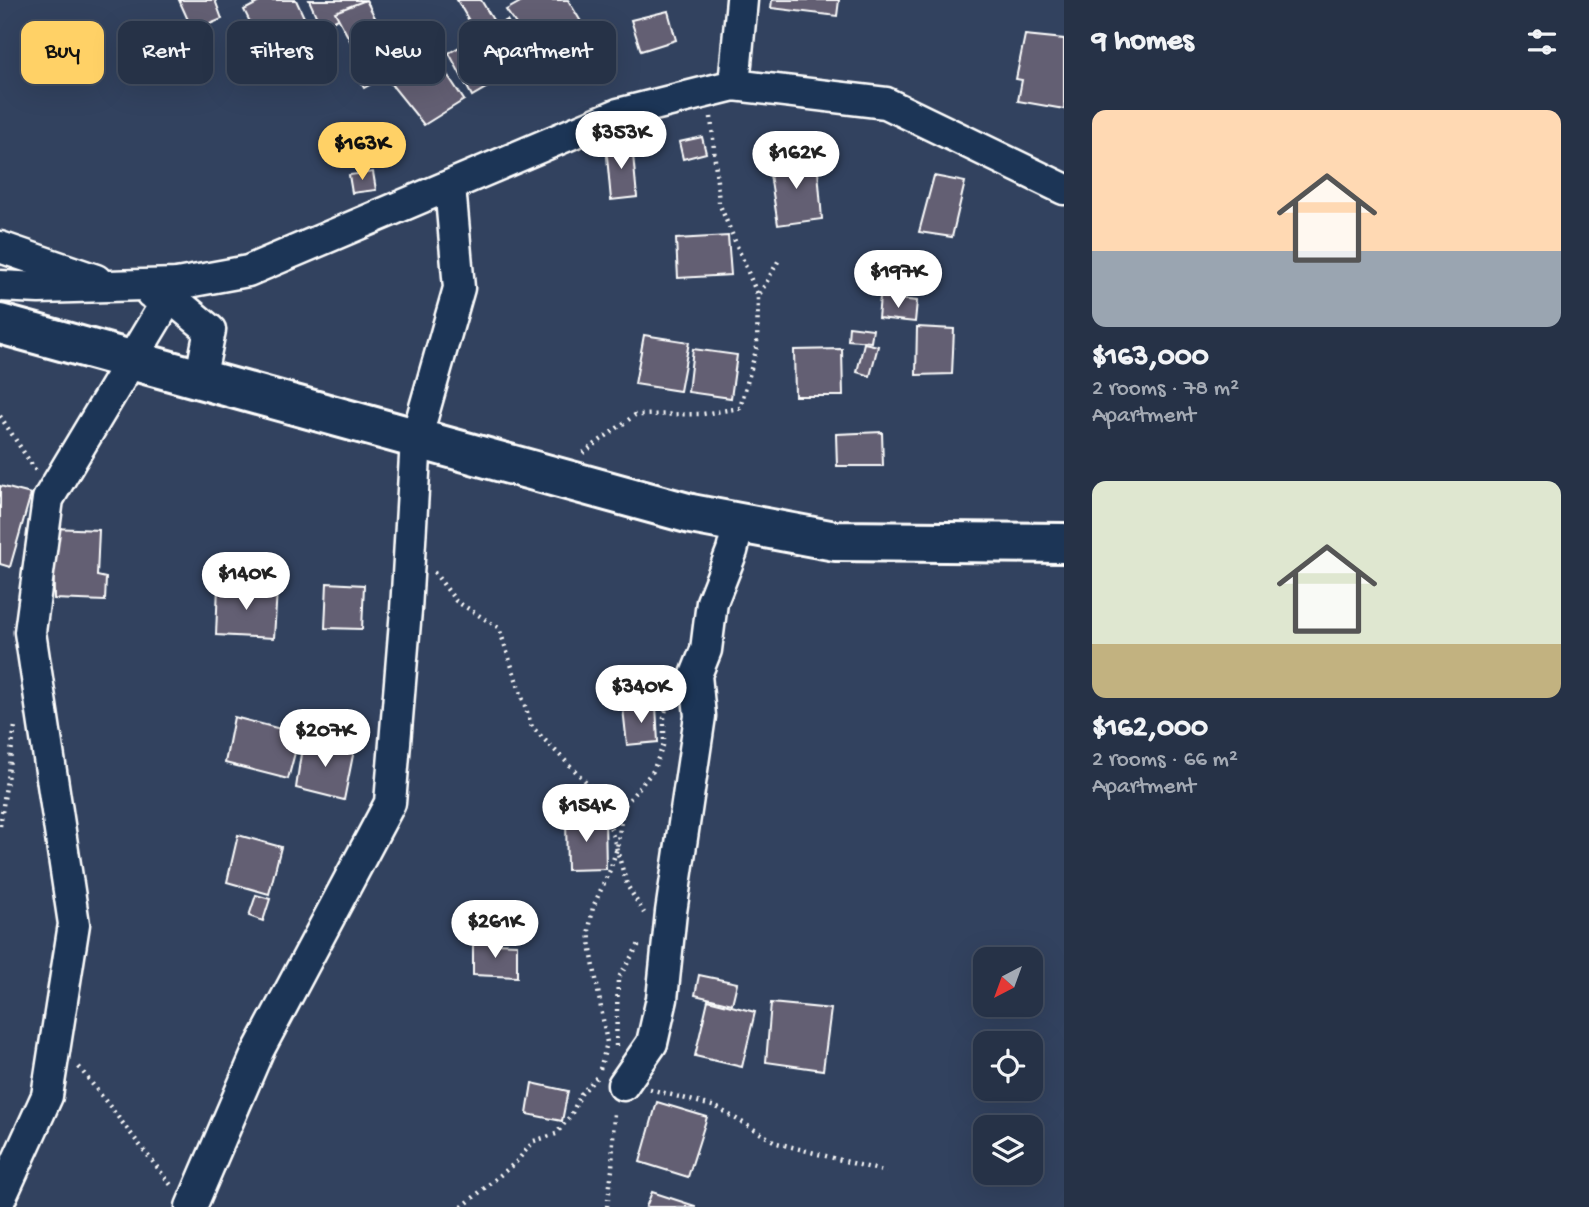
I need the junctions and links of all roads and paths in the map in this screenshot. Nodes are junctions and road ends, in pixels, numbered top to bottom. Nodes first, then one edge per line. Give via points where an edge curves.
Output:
1 (742, 0) edge
2 (721, 88) junction
3 (450, 186) junction
4 (1064, 189) edge
5 (0, 247) edge
6 (780, 258) dead end
7 (0, 286) edge
8 (112, 286) junction
9 (173, 290) junction
10 (758, 297) junction
11 (0, 324) edge
12 (131, 361) junction
13 (200, 380) junction
14 (416, 439) junction
15 (554, 474) junction
16 (739, 523) junction
17 (410, 540) junction
18 (1064, 543) edge
19 (696, 675) junction
20 (617, 848) junction
21 (651, 924) dead end
22 (644, 935) dead end
23 (57, 1035) junction
24 (619, 1085) junction
25 (886, 1172) dead end
26 (181, 1196) edge
27 (0, 1199) edge
28 (462, 1207) edge
29 (607, 1207) edge

1 - 2 street
2 - 3 street via 618,114
2 - 4 street via 886,103
2 - 10 path via 719,203
3 - 9 street via 247,271
3 - 14 street via 459,288
5 - 8 street
6 - 10 path
7 - 8 street
8 - 9 street
9 - 12 street
9 - 13 street via 210,330
10 - 15 path via 757,347 740,408 703,414 635,415
11 - 12 highway
12 - 13 highway
12 - 23 street via 48,499 30,632 74,924
13 - 14 highway
14 - 15 highway
14 - 17 street
15 - 16 highway via 691,514
16 - 18 highway via 835,541
16 - 19 street via 712,602 706,650
17 - 20 path via 456,601 499,628 532,727 602,799
17 - 26 street via 390,803
19 - 20 path via 668,698 664,743 653,771 623,807
19 - 24 street via 700,716 662,999 652,1043
20 - 21 path via 627,885
20 - 28 path via 593,907 590,930 607,1043 597,1077 556,1134 534,1141
22 - 24 path via 618,979
23 - 26 path via 111,1112
23 - 27 street via 47,1096
24 - 25 path via 657,1089 716,1107 776,1143
24 - 29 path

